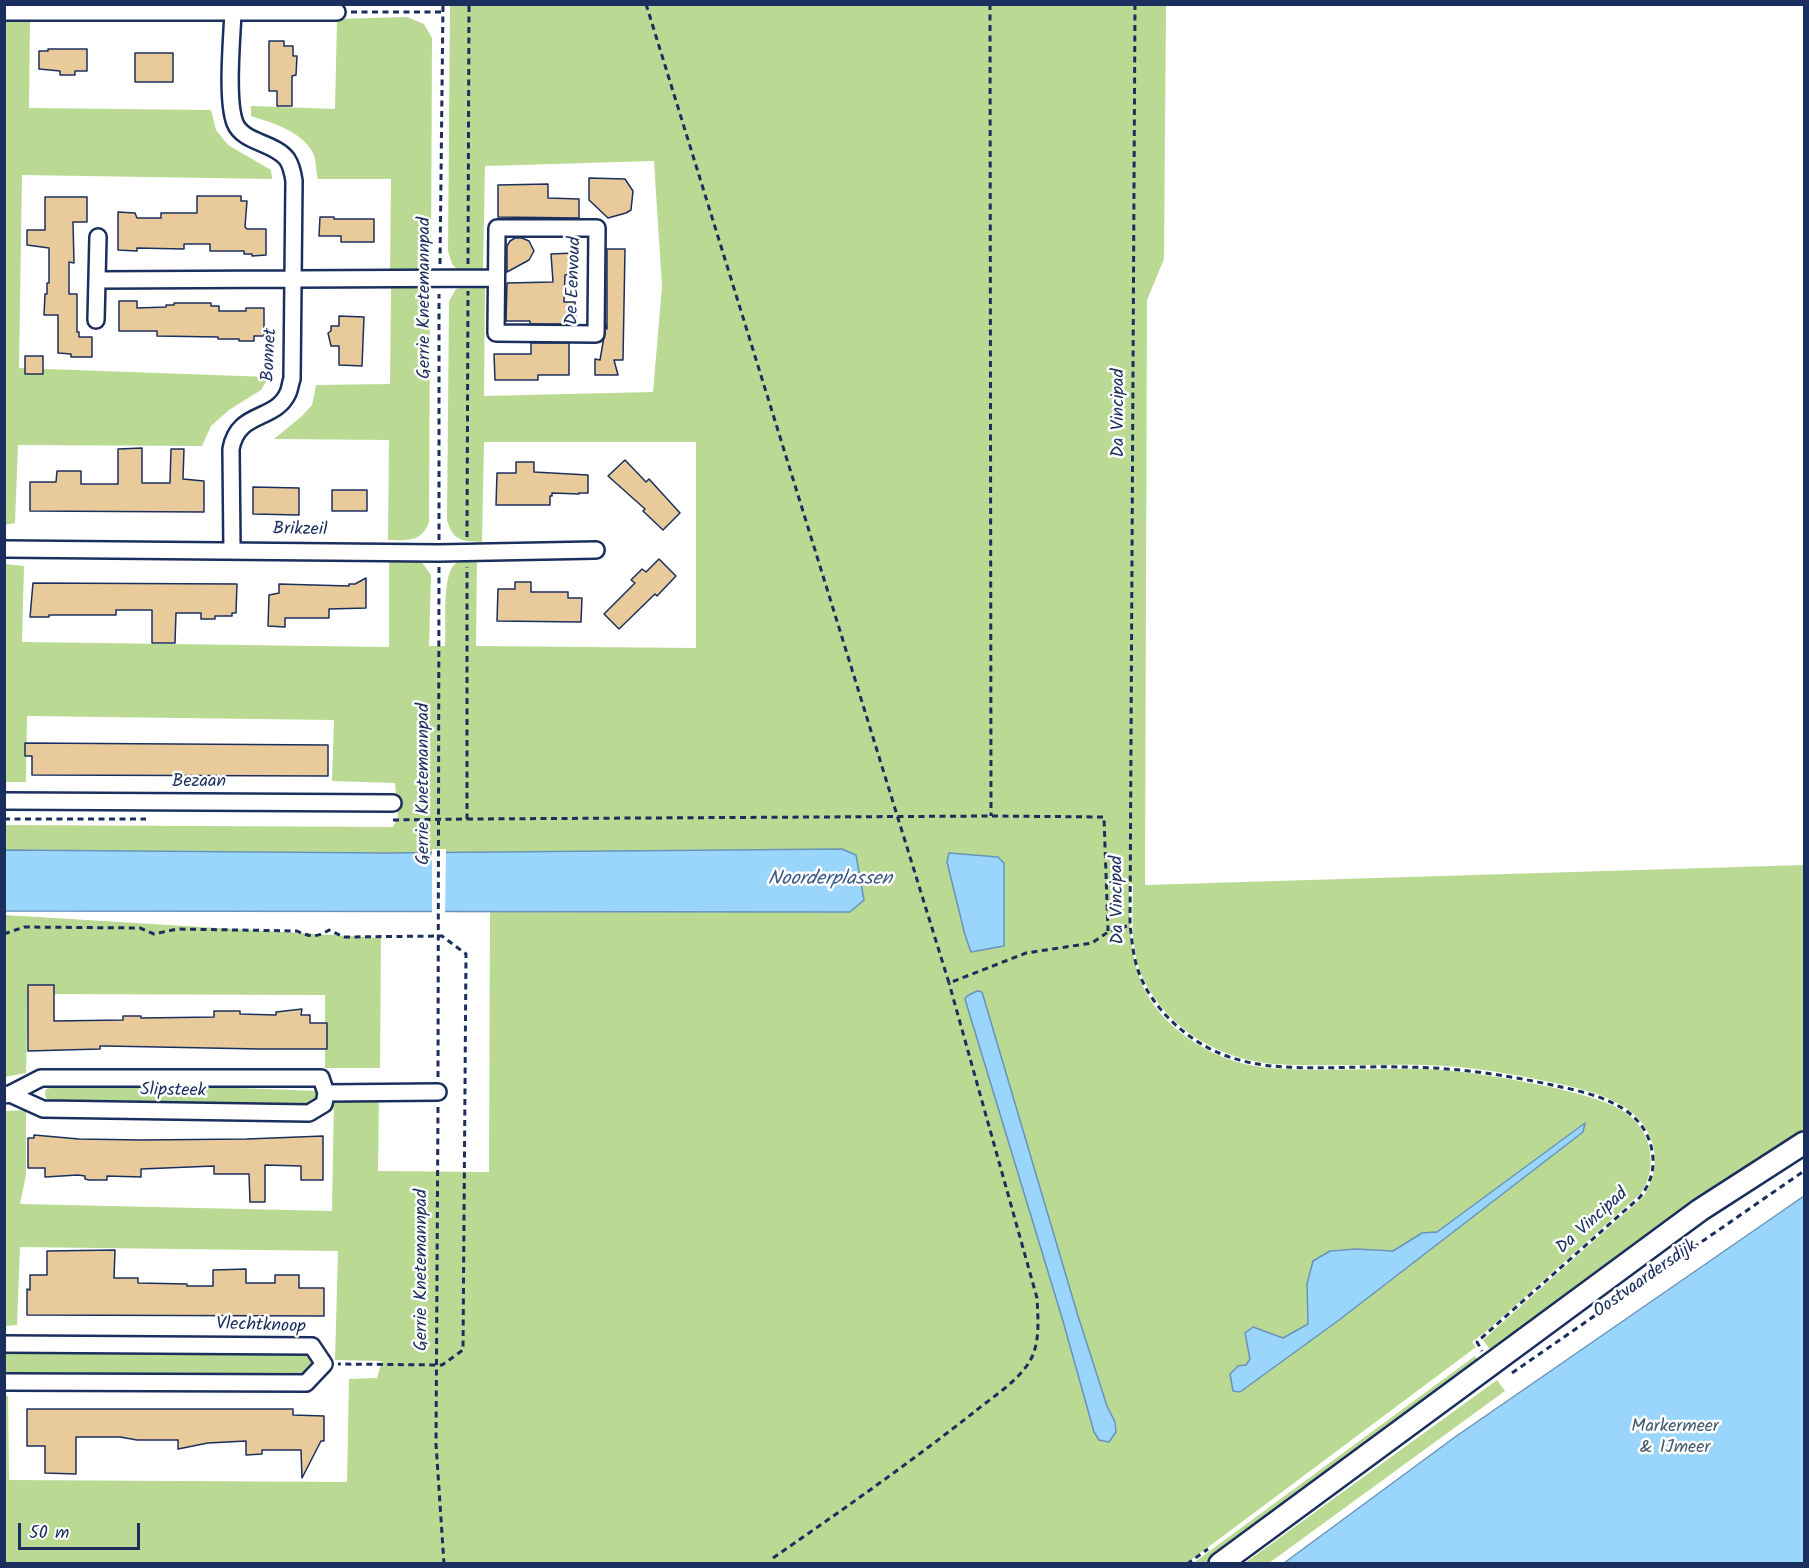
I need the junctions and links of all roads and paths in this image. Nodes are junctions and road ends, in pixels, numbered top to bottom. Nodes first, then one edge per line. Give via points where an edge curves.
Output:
1 (443, 4) edge
2 (469, 4) edge
3 (646, 4) edge
4 (990, 4) edge
5 (1135, 4) edge
6 (4, 12) edge
7 (233, 12) junction
8 (337, 12) joint
9 (443, 12) junction
10 (98, 237) dead end
11 (440, 278) junction
12 (468, 278) junction
13 (496, 278) junction
14 (292, 279) junction
15 (97, 280) junction
16 (96, 320) dead end
17 (4, 549) edge
18 (232, 550) junction
19 (596, 550) dead end
20 (467, 552) junction
21 (439, 553) junction
22 (4, 801) edge
23 (393, 803) dead end
24 (991, 816) junction
25 (897, 817) junction
26 (467, 819) junction
27 (439, 820) junction
28 (1130, 925) junction
29 (1108, 932) junction
30 (4, 934) edge
31 (438, 936) junction
32 (949, 983) junction
33 (438, 1092) junction
34 (326, 1093) junction
35 (7, 1094) edge
36 (1804, 1143) edge
37 (1804, 1171) edge
38 (4, 1344) edge
39 (1486, 1357) junction
40 (324, 1364) junction
41 (436, 1365) junction
42 (4, 1382) edge
43 (774, 1558) dead end
44 (444, 1563) edge
45 (1220, 1563) edge

1 - 9 path, Gerrie Knetemannpad
2 - 12 path
3 - 25 path
4 - 24 path
5 - 28 path, Da Vincipad
6 - 7 street
7 - 8 street
7 - 14 street, Bonnet via 231,89 235,124 245,134 276,150 292,170
8 - 9 path
9 - 11 path, Gerrie Knetemannpad
10 - 15 street
11 - 12 street
11 - 14 street
11 - 21 path, Gerrie Knetemannpad
12 - 13 street
12 - 20 path
13 - 13 street, De Eenvoud via 496,333 596,334 597,228 497,228
14 - 15 street
14 - 18 street, Bonnet via 292,379 287,395 275,408 238,429 233,437
15 - 16 street
17 - 18 street, Brikzeil
18 - 21 street, Brikzeil
19 - 20 street, Brikzeil
20 - 21 street, Brikzeil
20 - 26 path
21 - 27 path, Gerrie Knetemannpad
22 - 23 street, Bezaan
24 - 25 path
24 - 29 path via 1104,817
25 - 26 path
25 - 32 path
26 - 27 path
27 - 31 path, Gerrie Knetemannpad
28 - 29 path
28 - 39 path, Da Vincipad via 1138,971 1158,1006 1186,1034 1230,1057 1272,1066 1418,1067 1482,1072 1594,1096 1634,1116 1653,1153 1652,1178 1646,1190 1477,1342
29 - 32 path via 1092,943 1026,953
30 - 31 path via 24,927 47,927 140,928 153,934 177,929 297,931 318,937 328,930 344,937
31 - 33 path, Gerrie Knetemannpad
31 - 41 path via 466,954 466,966 464,1350
32 - 43 path via 1037,1298 1037,1342 1023,1370 1007,1385 910,1462
33 - 34 street
33 - 41 path, Gerrie Knetemannpad
34 - 35 street, Slipsteek via 321,1078 41,1078
34 - 35 street, Slipsteek via 324,1104 309,1113 43,1109
36 - 39 main road, Oostvaardersdijk
37 - 39 path, Oostvaardersdijk via 1505,1379
38 - 40 street, Vlechtknoop via 312,1346
39 - 45 main road, Oostvaardersdijk
40 - 41 path
40 - 42 street via 306,1383
41 - 44 path, Gerrie Knetemannpad via 436,1444

